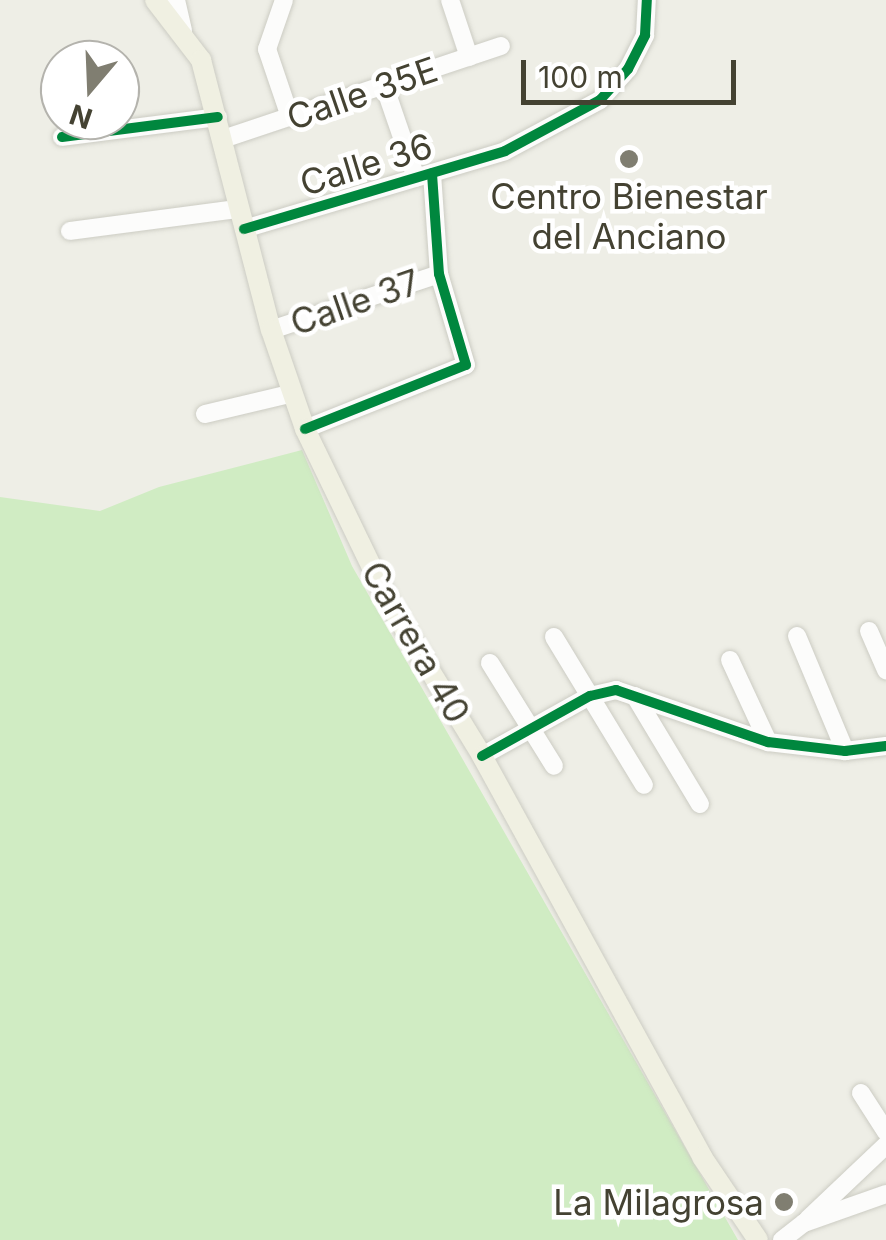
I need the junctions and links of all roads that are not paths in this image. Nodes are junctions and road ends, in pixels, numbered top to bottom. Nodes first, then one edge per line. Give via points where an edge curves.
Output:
1 (155, 0) edge
2 (176, 0) edge
3 (450, 0) edge
4 (648, 0) edge
5 (285, 1) edge
6 (183, 30) junction
7 (501, 46) dead end
8 (469, 57) junction
9 (384, 85) junction
10 (218, 117) junction
11 (290, 117) junction
12 (140, 127) edge
13 (224, 140) junction
14 (424, 175) junction
15 (241, 219) junction
16 (70, 231) dead end
17 (439, 274) junction
18 (271, 330) junction
19 (293, 393) junction
20 (205, 414) dead end
21 (305, 428) junction
22 (869, 632) dead end
23 (797, 636) dead end
24 (554, 637) dead end
25 (730, 660) dead end
26 (490, 663) dead end
27 (886, 670) edge
28 (590, 696) junction
29 (635, 696) junction
30 (531, 729) junction
31 (768, 742) junction
32 (886, 746) edge
33 (844, 750) junction
34 (482, 756) junction
35 (554, 766) dead end
36 (644, 786) dead end
37 (700, 804) dead end
38 (861, 1093) dead end
39 (886, 1132) edge
40 (886, 1145) edge
41 (886, 1194) edge
42 (804, 1223) junction
43 (758, 1240) edge
44 (782, 1240) edge

1 - 6 main road
2 - 6 street, Carrera 40
3 - 8 street
4 - 14 street, Calle 36 via 645,35 628,69 600,100 505,151
5 - 11 street via 267,50
6 - 10 main road, Carrera 40
7 - 8 street, Calle 35E
8 - 9 street, Calle 35E
9 - 11 street, Calle 35E
9 - 14 street
10 - 12 street
10 - 13 main road, Carrera 40
11 - 13 street, Calle 35E
13 - 15 main road, Carrera 40
14 - 15 street, Calle 36
14 - 17 street
15 - 16 street
15 - 18 main road, Carrera 40
17 - 18 street, Calle 37
17 - 21 street via 466,365
18 - 19 main road, Carrera 40
19 - 20 street
19 - 21 main road, Carrera 40
21 - 34 main road, Carrera 40 via 390,605
22 - 27 street
23 - 33 street
24 - 28 street
25 - 31 street
26 - 30 street
28 - 29 street via 616,690
28 - 30 street
28 - 36 street
29 - 31 street
29 - 37 street
30 - 34 street
30 - 35 street
31 - 33 street
32 - 33 street
34 - 43 main road, Carrera 40 via 702,1156
38 - 39 street
40 - 42 street
41 - 42 street
42 - 44 street

